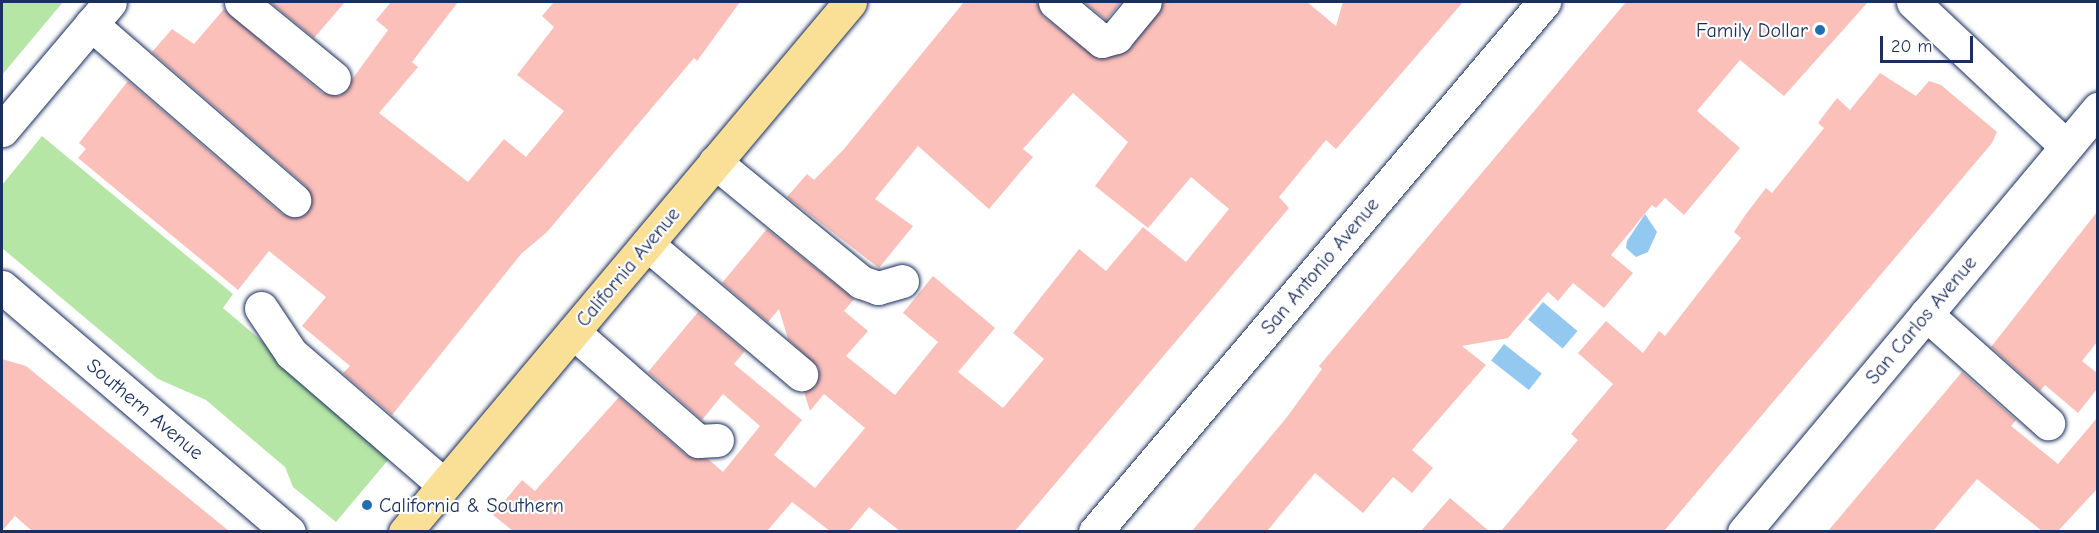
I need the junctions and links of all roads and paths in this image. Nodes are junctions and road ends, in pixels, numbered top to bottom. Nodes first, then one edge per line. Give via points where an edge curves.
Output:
1 (241, 2) edge
2 (850, 2) edge
3 (1055, 2) edge
4 (1145, 2) edge
5 (1544, 2) edge
6 (1912, 2) edge
7 (94, 11) edge
8 (334, 78) dead end
9 (2096, 114) edge
10 (2, 130) edge
11 (2066, 146) junction
12 (715, 162) junction
13 (294, 200) dead end
14 (647, 244) junction
15 (902, 282) dead end
16 (2, 287) edge
17 (261, 308) dead end
18 (1926, 314) junction
19 (573, 332) junction
20 (801, 374) dead end
21 (2048, 423) dead end
22 (717, 440) dead end
23 (444, 485) junction
24 (289, 531) edge
25 (405, 531) edge
26 (1095, 531) edge
27 (1744, 531) edge

1 - 8 street
2 - 12 main road, California Avenue
3 - 4 street via 1102,40 1116,37
5 - 26 street, San Antonio Avenue
6 - 11 street
7 - 10 street
7 - 13 street
9 - 11 street, San Carlos Avenue
11 - 18 street, San Carlos Avenue
12 - 14 main road, California Avenue
12 - 15 street via 861,282 878,288
14 - 19 main road, California Avenue
14 - 20 street
16 - 24 street, Southern Avenue
17 - 23 street via 291,353
18 - 21 street
18 - 27 street, San Carlos Avenue
19 - 22 street via 698,441
19 - 23 main road, California Avenue
23 - 25 main road, California Avenue

